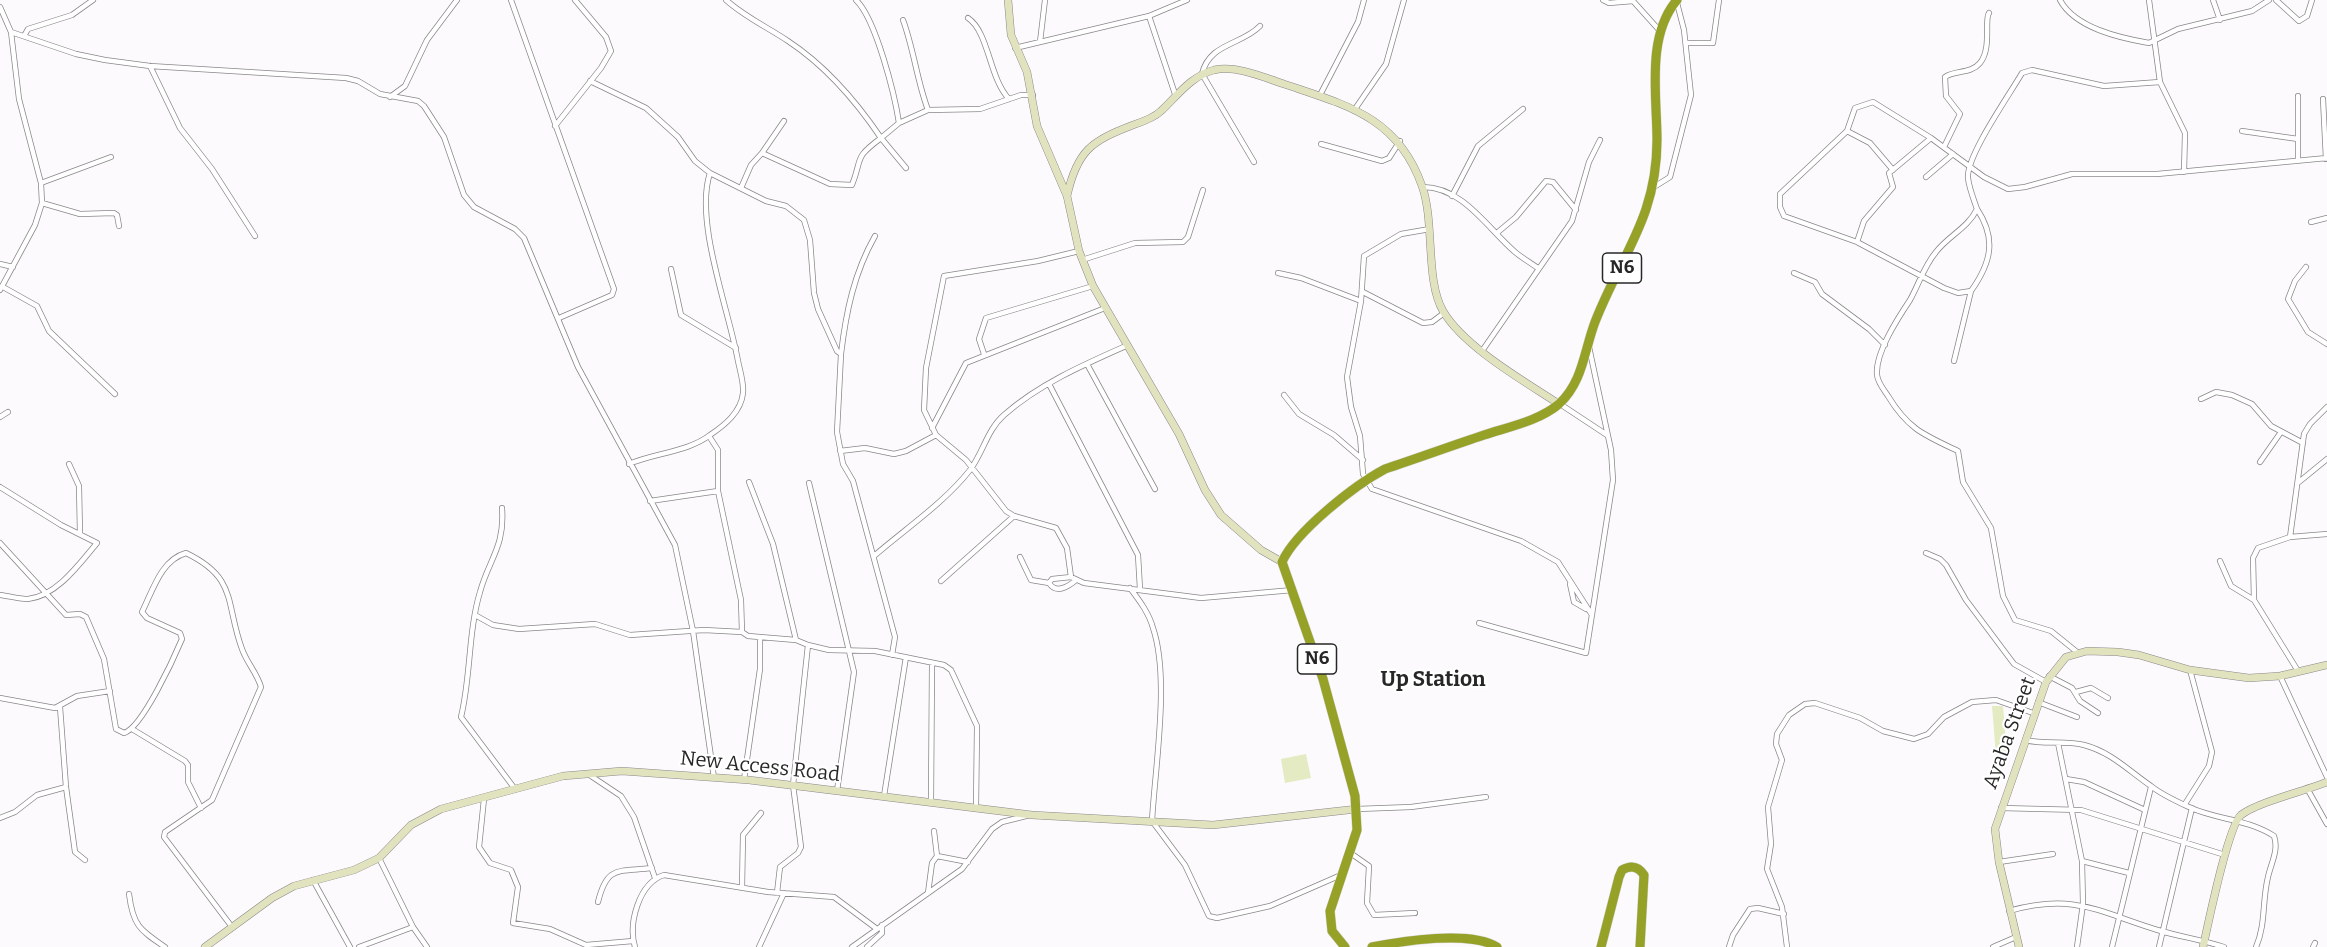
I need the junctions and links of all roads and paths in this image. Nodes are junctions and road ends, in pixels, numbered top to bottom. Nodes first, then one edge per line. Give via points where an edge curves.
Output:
1 (93, 0) edge
2 (457, 0) edge
3 (511, 0) edge
4 (575, 0) edge
5 (726, 0) edge
6 (856, 0) edge
7 (1008, 0) edge
8 (1046, 0) edge
9 (1187, 0) edge
10 (1364, 0) edge
11 (1404, 0) edge
12 (1604, 0) edge
13 (1677, 0) edge
14 (1719, 0) edge
15 (2060, 0) edge
16 (2149, 0) edge
17 (2213, 0) edge
18 (2269, 0) edge
19 (2276, 0) edge
20 (2312, 0) edge
21 (0, 7) edge
22 (1989, 12) dead end
23 (1149, 16) junction
24 (968, 18) dead end
25 (903, 20) dead end
26 (2220, 20) junction
27 (1260, 26) dead end
28 (1660, 31) junction
29 (11, 32) junction
30 (24, 36) junction
31 (1040, 42) junction
32 (2156, 42) junction
33 (1686, 43) junction
34 (1015, 48) junction
35 (150, 66) junction
36 (1202, 74) junction
37 (590, 81) junction
38 (2160, 82) junction
39 (1175, 94) junction
40 (1033, 95) junction
41 (1320, 95) junction
42 (2298, 96) dead end
43 (390, 97) junction
44 (1009, 99) junction
45 (2323, 99) dead end
46 (1355, 109) junction
47 (1523, 109) dead end
48 (928, 110) junction
49 (784, 121) dead end
50 (899, 123) junction
51 (555, 126) junction
52 (1847, 131) junction
53 (2242, 131) dead end
54 (880, 138) junction
55 (1931, 138) junction
56 (2298, 139) junction
57 (1600, 140) dead end
58 (1400, 141) junction
59 (1321, 144) dead end
60 (1944, 147) junction
61 (762, 153) junction
62 (1953, 154) junction
63 (111, 157) dead end
64 (2326, 159) edge
65 (2298, 161) junction
66 (1254, 162) dead end
67 (1970, 166) junction
68 (906, 168) dead end
69 (1893, 170) junction
70 (2184, 172) junction
71 (710, 173) junction
72 (1926, 177) dead end
73 (41, 183) junction
74 (1423, 187) junction
75 (1654, 187) junction
76 (741, 188) junction
77 (1203, 190) dead end
78 (1067, 196) junction
79 (1452, 196) junction
80 (42, 203) junction
81 (1977, 209) junction
82 (1576, 210) junction
83 (2327, 218) edge
84 (2311, 222) dead end
85 (118, 226) dead end
86 (1430, 230) junction
87 (1498, 232) junction
88 (255, 236) dead end
89 (875, 236) dead end
90 (1857, 242) junction
91 (1079, 251) junction
92 (1082, 260) junction
93 (0, 264) edge
94 (13, 267) junction
95 (2306, 267) dead end
96 (1538, 268) junction
97 (671, 269) dead end
98 (1278, 273) dead end
99 (1794, 273) dead end
100 (1923, 275) junction
101 (1093, 286) junction
102 (1, 289) edge
103 (1971, 291) junction
104 (1363, 292) junction
105 (1361, 301) junction
106 (1105, 308) junction
107 (1444, 313) junction
108 (559, 318) junction
109 (2327, 344) edge
110 (1128, 345) junction
111 (1885, 345) junction
112 (1589, 347) junction
113 (736, 348) junction
114 (1482, 351) junction
115 (841, 354) junction
116 (984, 354) junction
117 (1954, 361) dead end
118 (1087, 364) junction
119 (1049, 384) junction
120 (115, 394) dead end
121 (1284, 395) dead end
122 (2201, 399) dead end
123 (1559, 404) junction
124 (2327, 407) edge
125 (8, 412) dead end
126 (0, 417) edge
127 (932, 428) junction
128 (2281, 432) junction
129 (936, 435) junction
130 (1607, 435) junction
131 (709, 436) junction
132 (2303, 443) junction
133 (840, 451) junction
134 (1363, 460) junction
135 (2327, 460) edge
136 (2260, 462) dead end
137 (69, 464) dead end
138 (629, 464) junction
139 (971, 468) junction
140 (1365, 480) junction
141 (749, 482) dead end
142 (2298, 482) junction
143 (809, 483) dead end
144 (0, 487) edge
145 (1155, 489) dead end
146 (718, 491) junction
147 (650, 501) junction
148 (502, 508) dead end
149 (1014, 516) junction
150 (80, 534) junction
151 (2327, 534) edge
152 (2290, 537) junction
153 (0, 543) edge
154 (1926, 554) dead end
155 (874, 556) junction
156 (1020, 557) dead end
157 (2220, 561) dead end
158 (1282, 562) junction
159 (1073, 579) junction
160 (941, 580) dead end
161 (1049, 583) junction
162 (1130, 588) junction
163 (1140, 589) junction
164 (1293, 590) junction
165 (43, 593) junction
166 (0, 595) edge
167 (2254, 600) junction
168 (475, 615) junction
169 (1592, 615) junction
170 (1479, 623) dead end
171 (693, 631) junction
172 (742, 632) junction
173 (760, 638) junction
174 (796, 640) junction
175 (808, 645) junction
176 (849, 650) junction
177 (2077, 652) junction
178 (892, 655) junction
179 (906, 657) junction
180 (932, 663) junction
181 (2327, 664) edge
182 (2190, 670) junction
183 (2298, 671) junction
184 (2280, 676) junction
185 (2047, 679) junction
186 (110, 691) junction
187 (2076, 692) junction
188 (0, 698) edge
189 (2108, 698) dead end
190 (2038, 702) junction
191 (60, 707) junction
192 (2033, 713) junction
193 (2098, 713) dead end
194 (2077, 717) dead end
195 (132, 729) junction
196 (2025, 740) junction
197 (2058, 743) junction
198 (585, 772) junction
199 (2327, 777) edge
200 (714, 778) junction
201 (2066, 778) junction
202 (744, 780) junction
203 (2327, 782) edge
204 (793, 785) junction
205 (66, 787) junction
206 (2151, 787) junction
207 (515, 789) junction
208 (2308, 789) junction
209 (837, 790) junction
210 (884, 796) junction
211 (1486, 797) dead end
212 (484, 799) junction
213 (931, 802) junction
214 (2185, 804) junction
215 (201, 808) junction
216 (2001, 808) junction
217 (2072, 808) junction
218 (2192, 808) junction
219 (976, 809) junction
220 (1357, 809) junction
221 (2145, 810) junction
222 (761, 813) dead end
223 (1032, 815) junction
224 (0, 818) edge
225 (2237, 820) junction
226 (1152, 821) junction
227 (2327, 824) edge
228 (2140, 829) junction
229 (934, 831) dead end
230 (2184, 844) junction
231 (1349, 852) junction
232 (2053, 855) dead end
233 (2225, 855) junction
234 (937, 856) junction
235 (379, 858) junction
236 (85, 860) dead end
237 (2082, 861) junction
238 (968, 862) junction
239 (1999, 862) junction
240 (652, 868) junction
241 (2129, 873) junction
242 (1341, 875) junction
243 (655, 878) junction
244 (313, 880) junction
245 (742, 888) junction
246 (777, 893) junction
247 (784, 893) junction
248 (928, 893) junction
249 (129, 894) dead end
250 (597, 902) dead end
251 (2084, 904) junction
252 (2009, 911) junction
253 (1415, 913) dead end
254 (1784, 914) junction
255 (2119, 917) junction
256 (232, 927) junction
257 (413, 927) junction
258 (880, 927) junction
259 (2162, 931) junction
260 (2016, 937) junction
261 (633, 940) junction
262 (2204, 944) edge
263 (594, 946) edge
264 (165, 947) edge
265 (205, 947) edge
266 (350, 947) edge
267 (359, 947) edge
268 (427, 947) edge
269 (635, 947) edge
270 (759, 947) edge
271 (852, 947) edge
272 (867, 947) edge
273 (1345, 947) edge
274 (1372, 947) edge
275 (1497, 947) edge
276 (1601, 947) edge
277 (1640, 947) edge
278 (1729, 947) edge
279 (1787, 947) edge
280 (1993, 947) edge
281 (2019, 947) edge
282 (2077, 947) edge
283 (2112, 947) edge
284 (2159, 947) edge
285 (2224, 947) edge
286 (2256, 947) edge

1 - 30 street via 72,15 28,29
2 - 43 street via 427,40 405,86
3 - 51 street
4 - 37 street via 611,47
5 - 54 street via 789,42 832,78
6 - 50 street via 865,12 894,91
7 - 34 main road
8 - 31 street
9 - 23 street
10 - 41 street via 1358,22
11 - 46 street via 1386,64
12 - 28 street via 1632,1
13 - 28 highway, N6 via 1668,10
13 - 33 street
14 - 33 street via 1713,43
15 - 32 street via 2084,22 2102,31
16 - 32 street
17 - 26 street
18 - 26 street via 2252,11
19 - 20 street via 2299,21 2307,16
21 - 29 street
22 - 60 street via 1989,37 1982,61 1969,70 1945,77 1947,99 1960,114
23 - 31 street
23 - 39 street
24 - 44 street via 975,24 997,83
25 - 48 street
26 - 32 street via 2178,29
27 - 36 street via 1218,49
28 - 75 highway, N6
29 - 30 street
29 - 73 street via 19,99
30 - 35 street via 76,54
31 - 34 street
32 - 38 street
33 - 75 street via 1690,104 1670,177
34 - 40 main road
35 - 43 street via 346,78
35 - 88 street via 180,128
36 - 39 main road
36 - 41 main road via 1217,69 1250,72
36 - 66 street
37 - 51 street
37 - 71 street via 646,108
38 - 67 street via 2104,86 2032,70 2022,74
38 - 70 street via 2185,133
39 - 78 main road via 1160,112 1096,141 1079,158
40 - 44 street
40 - 78 main road via 1036,126
41 - 46 main road
42 - 56 street
43 - 108 street via 418,102 433,117 464,195 474,207 524,238
44 - 48 street via 980,109
45 - 64 street
46 - 58 main road
47 - 79 street via 1478,146
48 - 50 street
49 - 61 street
50 - 54 street
51 - 108 street via 614,289 612,295
52 - 55 street via 1855,108 1873,102
52 - 69 street via 1870,143
52 - 90 street via 1780,194 1780,207 1784,216
53 - 56 street
54 - 61 street via 856,161 853,182 844,186 830,184
54 - 68 street
55 - 60 street
55 - 69 street
56 - 65 street
57 - 82 street via 1589,162
58 - 59 street via 1389,158 1382,161
58 - 74 main road
60 - 62 street
61 - 76 street
62 - 67 street
62 - 72 street
63 - 73 street
64 - 65 street
65 - 70 street
67 - 70 street via 2008,189 2072,174
67 - 81 street via 1968,178
69 - 90 street via 1888,174 1893,187 1864,221
71 - 76 street
71 - 113 street via 705,208
73 - 80 street
74 - 79 street via 1438,188
74 - 86 main road
75 - 112 highway, N6 via 1639,232 1603,304
76 - 115 street via 786,206 804,220 818,309
77 - 92 street via 1183,243 1135,243
78 - 91 main road
79 - 87 street
80 - 85 street via 80,214 114,213
80 - 94 street
81 - 100 street via 1973,218 1938,249
81 - 103 street via 1987,225 1990,244
82 - 87 street via 1553,182 1545,181 1516,217
82 - 96 street
83 - 84 street
86 - 104 street via 1401,234 1364,256
86 - 107 main road via 1436,292
87 - 96 street via 1515,252
89 - 115 street via 853,287
90 - 100 street
91 - 92 main road
91 - 127 street via 944,276 923,405
92 - 101 main road
93 - 94 street
94 - 102 street
95 - 109 street via 2288,298 2290,307 2308,332
96 - 114 street
97 - 113 street via 681,315
98 - 105 street
99 - 111 street via 1815,282 1822,294
100 - 103 street via 1952,291
100 - 111 street
101 - 106 main road
101 - 116 street via 986,318 979,339
102 - 120 street via 37,306 49,330
103 - 117 street
104 - 105 street
104 - 107 street via 1423,323
105 - 134 street via 1347,377
106 - 110 main road
106 - 116 street
107 - 114 main road
108 - 138 street via 578,367
110 - 118 street
110 - 158 main road via 1221,515 1261,550
111 - 177 street via 1877,375 1892,403 1913,429 1958,451 1963,482 1991,528 2009,611 2015,620 2051,631
112 - 123 highway, N6 via 1576,380
112 - 130 street
113 - 131 street via 741,401 733,416
114 - 123 main road
115 - 133 street via 836,419
116 - 127 street via 964,366
118 - 119 street
118 - 145 street
119 - 139 street via 1001,418
119 - 163 street via 1138,555
121 - 134 street via 1299,414 1334,435
122 - 128 street via 2216,392 2232,395 2252,404
123 - 130 street
123 - 140 highway, N6 via 1525,422 1385,469
124 - 132 street via 2307,428
125 - 126 street
127 - 129 street
128 - 132 street
128 - 136 street
129 - 133 street via 894,454 865,448
129 - 139 street
130 - 169 street via 1613,480
131 - 138 street
131 - 146 street via 718,450
132 - 142 street
133 - 155 street via 854,481
134 - 140 street
135 - 142 street
137 - 150 street via 79,486
138 - 147 street
139 - 149 street
139 - 155 street
140 - 158 highway, N6 via 1305,533
140 - 169 street via 1372,489 1545,552 1558,562
141 - 174 street via 772,544
142 - 152 street
143 - 176 street
144 - 150 street
146 - 147 street
146 - 172 street via 741,600
147 - 171 street via 675,545
148 - 168 street via 500,544 484,580
149 - 159 street via 1056,528 1067,548
149 - 160 street
150 - 165 street via 98,543 64,581
151 - 152 street
152 - 167 street via 2263,545 2255,552
153 - 165 street
154 - 185 street via 1946,565 1966,600 2014,664
155 - 178 street via 895,638
156 - 161 street via 1030,580
157 - 167 street via 2231,586
158 - 164 highway, N6
159 - 161 street via 1052,579
159 - 161 street via 1059,589
159 - 162 street
162 - 163 street
162 - 226 street via 1152,625 1161,673
163 - 164 street via 1201,598
164 - 220 highway, N6 via 1323,679
165 - 166 street via 27,599
165 - 186 street via 68,616 86,617 104,659
167 - 183 street
168 - 171 street via 493,625 519,629 588,624 630,635
168 - 207 street via 470,679 461,717
169 - 170 street via 1586,653
171 - 172 street
171 - 200 street
172 - 173 street
173 - 174 street
173 - 202 street via 760,669
174 - 175 street
175 - 176 street
175 - 204 street
176 - 178 street
176 - 209 street via 853,686
177 - 182 main road via 2139,655
177 - 185 main road, Ayaba Street via 2066,657
178 - 179 street
179 - 180 street
179 - 210 street
180 - 213 street
180 - 219 street via 951,670 977,726
181 - 183 main road
182 - 184 main road via 2249,678
182 - 214 street via 2212,752 2209,766
183 - 184 main road
184 - 199 street
185 - 187 street
185 - 190 main road, Ayaba Street
186 - 191 street via 78,696
186 - 195 street via 116,729 124,733
187 - 189 street via 2091,688
187 - 193 street via 2080,700
188 - 191 street
190 - 192 main road, Ayaba Street
190 - 194 street
191 - 205 street
192 - 196 main road, Ayaba Street
192 - 254 street via 1996,700 1972,702 1944,717 1928,734 1914,739 1883,731 1855,716 1815,703 1805,704 1789,716 1777,734 1782,760 1768,807 1771,844 1767,869
195 - 215 street via 185,761 188,782
195 - 215 street via 169,668 182,635 142,612 165,566 175,556 186,553 208,565 221,580 243,652 261,687 218,791
196 - 197 street
196 - 216 main road, Ayaba Street
197 - 201 street
197 - 206 street via 2076,743 2097,750 2120,761
198 - 200 main road, New Access Road
198 - 207 main road, New Access Road
198 - 240 street via 621,796 634,818
200 - 202 main road, New Access Road
201 - 217 street
201 - 221 street via 2084,782
202 - 204 main road, New Access Road
203 - 208 main road
204 - 209 main road, New Access Road
204 - 246 street via 801,847 780,867
205 - 224 street via 37,795
205 - 236 street via 75,852
206 - 214 street
206 - 221 street
207 - 212 main road, New Access Road
208 - 225 main road via 2250,811
208 - 227 street
209 - 210 main road, New Access Road
210 - 213 main road, New Access Road
211 - 220 street
212 - 235 main road, New Access Road via 420,818
212 - 263 street via 479,847 490,863 511,870 518,887 513,923 544,927 580,944
213 - 219 main road, New Access Road
214 - 218 street
215 - 256 street via 165,832 164,837
216 - 217 street
216 - 239 main road, Ayaba Street via 1995,829
217 - 228 street
217 - 237 street
218 - 225 street
218 - 230 street
219 - 223 main road, New Access Road
220 - 226 main road, New Access Road via 1214,825
220 - 231 highway, N6 via 1357,830
221 - 228 street
222 - 245 street via 743,836
223 - 226 main road, New Access Road
223 - 238 street via 1002,822 992,829
225 - 233 main road
225 - 286 street via 2262,828 2276,842 2266,884 2264,923
226 - 242 street via 1185,865 1209,916 1217,918 1270,906
228 - 230 street
228 - 241 street
229 - 234 street
230 - 233 street
230 - 259 street
231 - 242 highway, N6
231 - 253 street via 1369,866 1367,903 1374,915
232 - 239 street
233 - 262 main road
234 - 238 street
234 - 248 street via 932,863
235 - 244 main road, New Access Road via 354,870
235 - 257 street
237 - 241 street
237 - 251 street
238 - 248 street
239 - 252 main road, Ayaba Street
240 - 243 street
240 - 250 street via 611,873 602,882
241 - 255 street
242 - 273 highway, N6 via 1330,921 1332,931
243 - 245 street via 674,876
243 - 261 street via 634,916
244 - 256 main road, New Access Road via 272,898
244 - 266 street
245 - 246 street
246 - 247 street
247 - 258 street via 834,897
247 - 270 street
248 - 258 street
249 - 264 street via 135,922 144,934
251 - 252 street via 2050,903
251 - 255 street
251 - 282 street
252 - 260 main road, Ayaba Street
254 - 278 street via 1750,909
254 - 279 street
255 - 259 street
255 - 283 street
256 - 265 main road, New Access Road
257 - 267 street
257 - 268 street
258 - 271 street
258 - 272 street via 882,933
259 - 262 street
259 - 284 street
260 - 280 street
260 - 281 main road, Ayaba Street
261 - 263 street
261 - 269 street
262 - 285 street
274 - 275 highway via 1478,939
276 - 277 highway via 1619,877 1622,870 1634,867 1644,875

